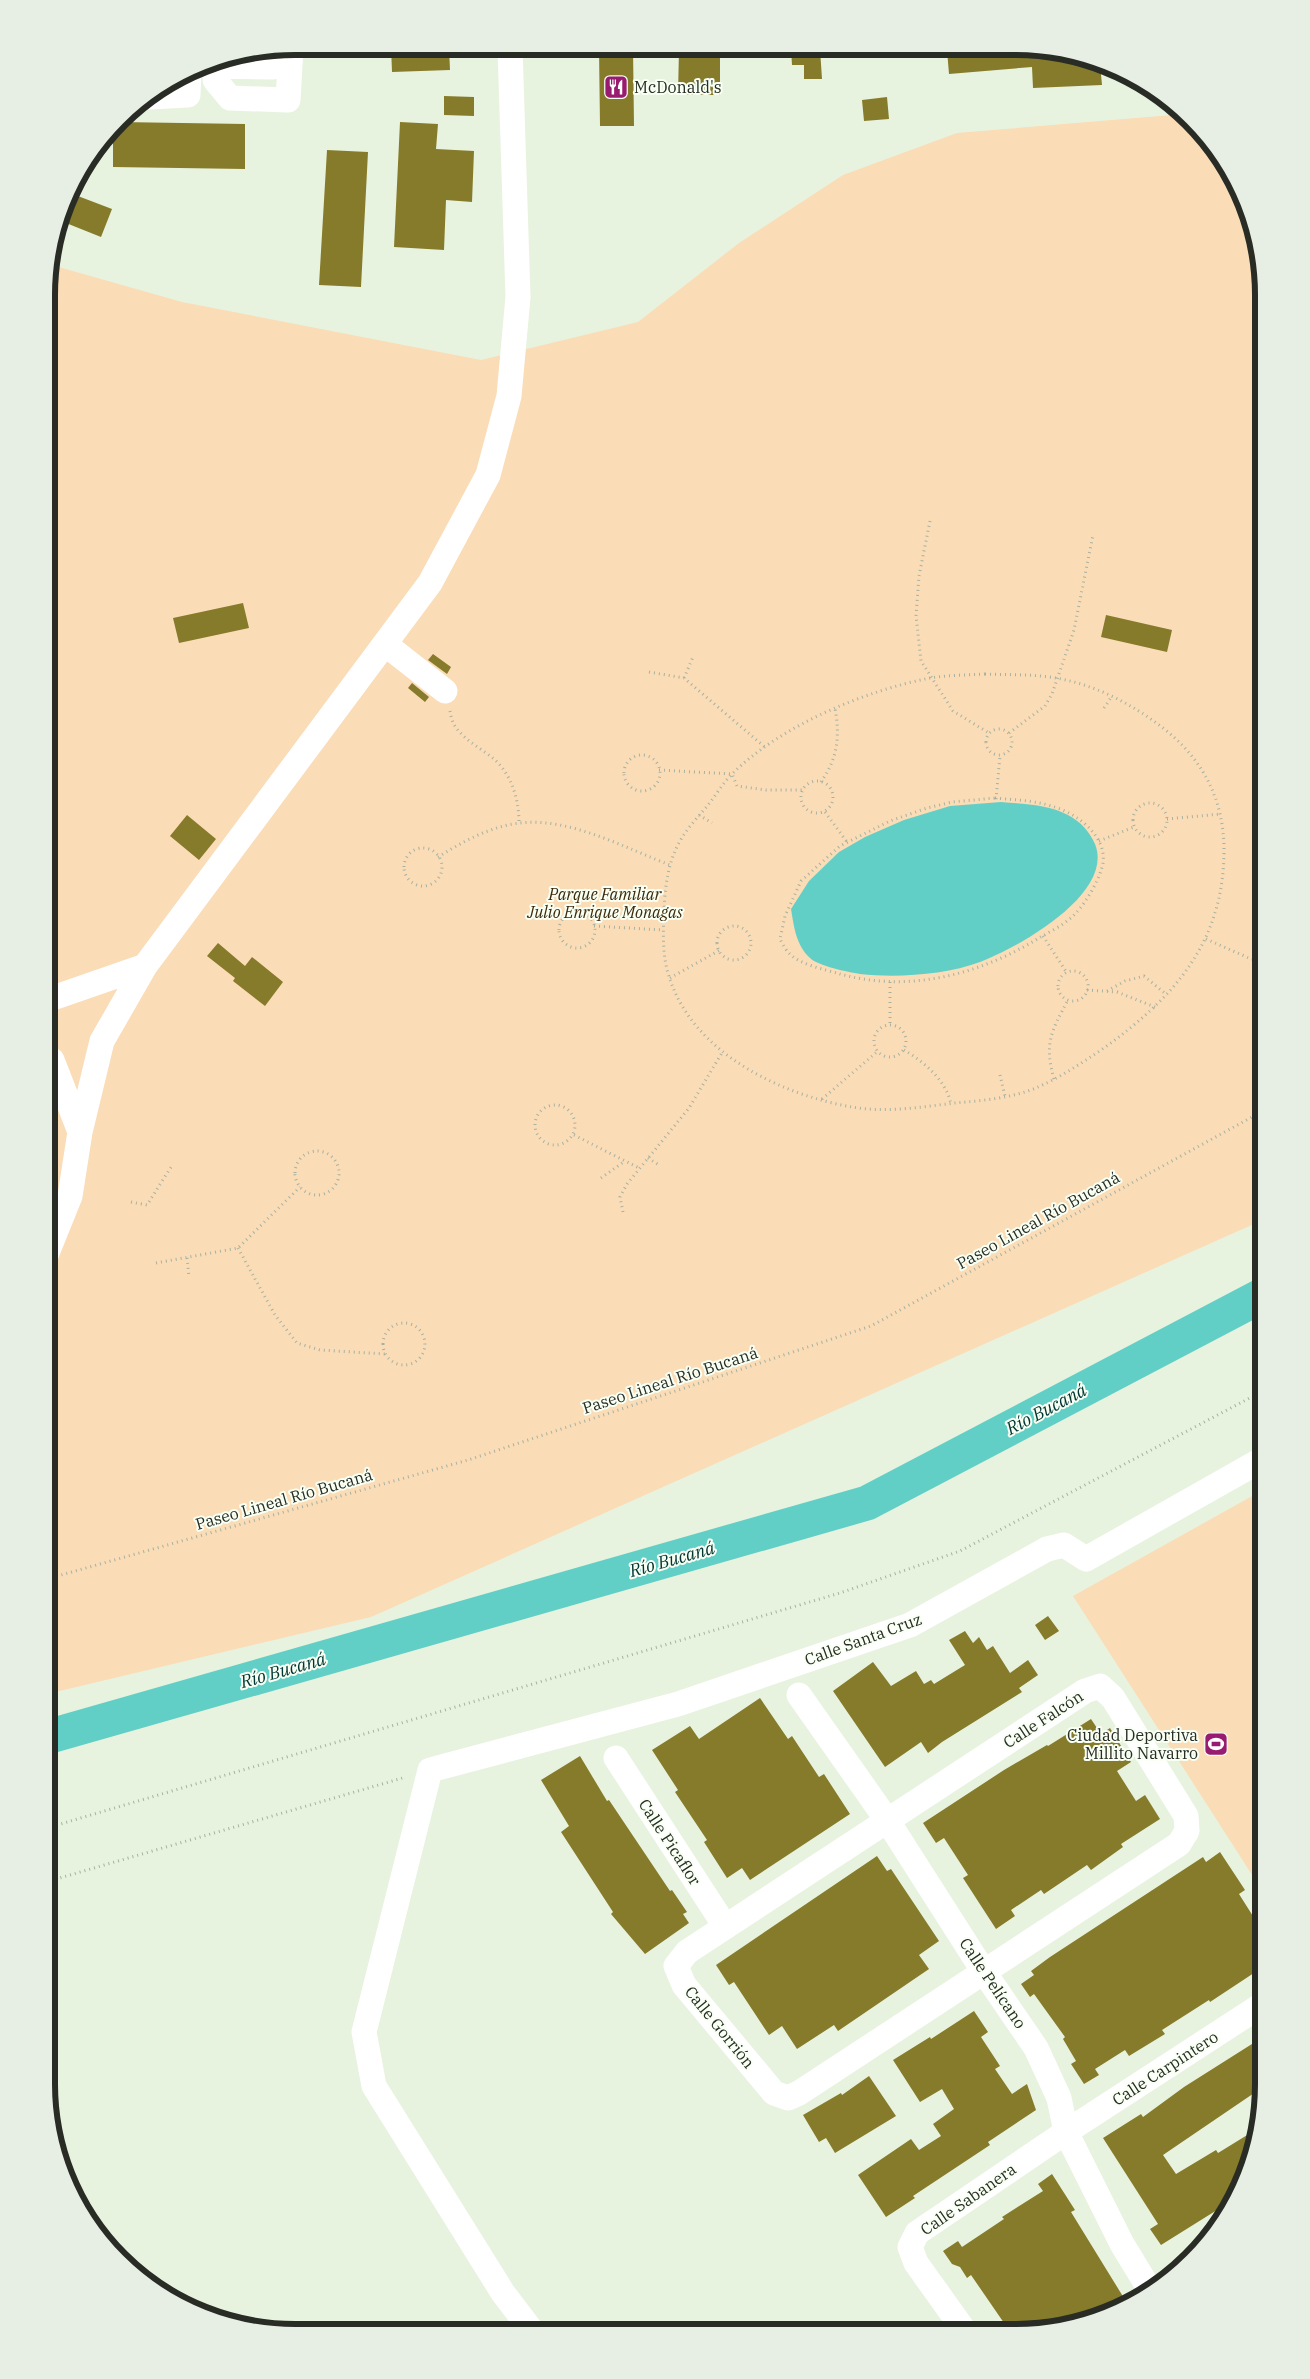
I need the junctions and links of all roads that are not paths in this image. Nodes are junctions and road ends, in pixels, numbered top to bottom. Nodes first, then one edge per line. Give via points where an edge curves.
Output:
1 (291, 55) edge
2 (510, 55) edge
3 (228, 65) edge
4 (273, 67) dead end
5 (216, 69) edge
6 (189, 80) edge
7 (161, 96) edge
8 (384, 644) junction
9 (445, 691) road end
10 (145, 966) junction
11 (55, 998) edge
12 (55, 1068) edge
13 (80, 1132) junction
14 (55, 1233) edge
15 (1255, 1464) edge
16 (799, 1695) dead end
17 (616, 1758) dead end
18 (888, 1820) junction
19 (725, 1926) junction
20 (984, 1972) junction
21 (1255, 2009) edge
22 (1066, 2132) junction
23 (1147, 2285) edge
24 (527, 2324) edge
25 (960, 2324) edge

1 - 5 street via 288,100 230,98 215,80
2 - 8 street via 518,297 509,396 488,475 430,583
3 - 4 street
6 - 7 street via 188,95
8 - 9 street
8 - 10 street
10 - 11 street
10 - 13 street via 102,1041
12 - 13 street
13 - 14 street via 70,1196
15 - 24 street, Calle Santa Cruz via 1086,1559 1064,1545 1047,1550 910,1624 678,1704 430,1770 364,2032 374,2086 503,2293
16 - 18 street, Calle Pelícano
17 - 19 street, Calle Picaflor
18 - 19 street, Calle Gorrión
18 - 20 street, Calle Pelícano
18 - 20 street, Calle Falcón via 1085,1691 1100,1686 1113,1698 1186,1816 1187,1831 1179,1844
19 - 20 street, Calle Gorrión via 687,1952 676,1966 684,1985 774,2093 788,2098 800,2094
20 - 22 street, Calle Pelícano via 1036,2048 1059,2098
21 - 22 street, Calle Carpintero
22 - 23 street, Calle Pelícano via 1122,2244
22 - 25 street, Calle Sabanera via 917,2233 910,2246 916,2263

